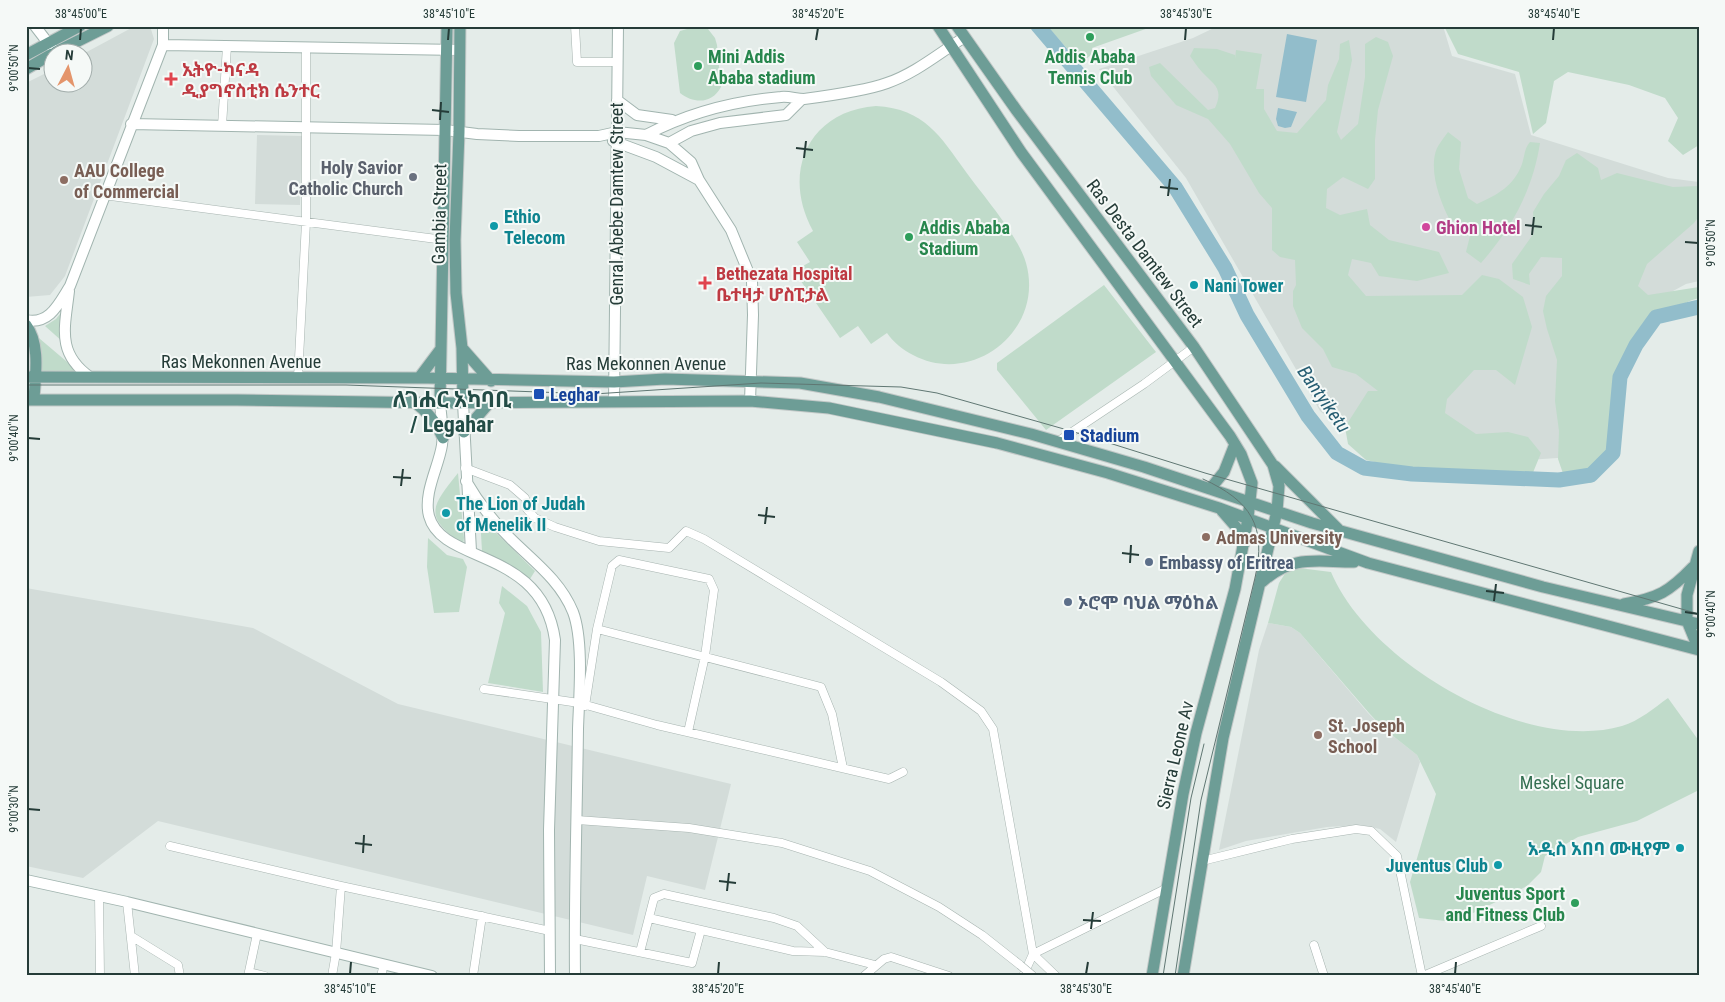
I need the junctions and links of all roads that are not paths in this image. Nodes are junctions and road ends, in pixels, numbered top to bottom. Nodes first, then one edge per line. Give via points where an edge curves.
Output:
1 (35, 26) edge
2 (80, 26) edge
3 (108, 26) edge
4 (447, 26) edge
5 (460, 26) edge
6 (575, 26) edge
7 (618, 26) edge
8 (938, 26) edge
9 (958, 26) edge
10 (164, 28) edge
11 (965, 37) junction
12 (47, 42) edge
13 (63, 42) edge
14 (73, 42) edge
15 (163, 44) junction
16 (227, 46) junction
17 (951, 46) junction
18 (306, 48) junction
19 (446, 50) junction
20 (459, 50) junction
21 (42, 53) edge
22 (26, 55) edge
23 (42, 58) edge
24 (616, 62) junction
25 (26, 69) edge
26 (802, 99) junction
27 (617, 100) junction
28 (675, 120) junction
29 (131, 124) junction
30 (222, 126) junction
31 (306, 127) junction
32 (445, 130) junction
33 (459, 132) junction
34 (646, 135) junction
35 (617, 138) junction
36 (669, 144) junction
37 (699, 180) junction
38 (104, 195) junction
39 (306, 222) junction
40 (444, 240) junction
41 (70, 286) junction
42 (26, 320) edge
43 (26, 325) edge
44 (1194, 347) junction
45 (462, 348) junction
46 (440, 350) junction
47 (1176, 360) junction
48 (30, 377) edge
49 (90, 377) junction
50 (298, 378) junction
51 (419, 378) junction
52 (439, 379) junction
53 (462, 380) junction
54 (491, 381) junction
55 (750, 381) junction
56 (614, 382) junction
57 (30, 400) edge
58 (413, 401) junction
59 (750, 401) junction
60 (490, 402) junction
61 (614, 402) junction
62 (440, 403) junction
63 (463, 403) junction
64 (464, 432) junction
65 (443, 438) junction
66 (1057, 442) junction
67 (1235, 444) junction
68 (1273, 465) junction
69 (465, 468) junction
70 (466, 481) junction
71 (1210, 488) junction
72 (1250, 502) junction
73 (1219, 508) junction
74 (1277, 511) junction
75 (1248, 518) junction
76 (1274, 527) junction
77 (1340, 530) junction
78 (1244, 544) junction
79 (471, 551) junction
80 (1699, 551) edge
81 (1368, 563) junction
82 (1694, 566) junction
83 (1262, 582) junction
84 (1619, 605) junction
85 (1687, 621) junction
86 (1699, 624) edge
87 (597, 629) junction
88 (1699, 650) edge
89 (705, 656) junction
90 (484, 689) dead end
91 (554, 698) junction
92 (582, 705) junction
93 (688, 732) junction
94 (843, 768) junction
95 (903, 772) dead end
96 (577, 820) junction
97 (170, 846) dead end
98 (1202, 861) junction
99 (26, 880) edge
100 (341, 886) junction
101 (1167, 888) junction
102 (99, 896) junction
103 (127, 902) junction
104 (482, 916) junction
105 (649, 918) junction
106 (1541, 926) dead end
107 (701, 930) junction
108 (550, 931) junction
109 (258, 934) junction
110 (131, 936) junction
111 (575, 939) junction
112 (1314, 945) dead end
113 (640, 952) junction
114 (825, 952) junction
115 (336, 953) junction
116 (1033, 954) junction
117 (384, 964) junction
118 (875, 965) junction
119 (248, 974) edge
120 (100, 976) edge
121 (135, 976) edge
122 (180, 976) edge
123 (265, 976) edge
124 (332, 976) edge
125 (381, 976) edge
126 (432, 976) edge
127 (473, 976) edge
128 (550, 976) edge
129 (574, 976) edge
130 (864, 976) edge
131 (949, 976) edge
132 (1023, 976) edge
133 (1032, 976) edge
134 (1056, 976) edge
135 (1152, 976) edge
136 (1183, 976) edge
137 (1324, 976) edge
138 (1422, 976) edge

1 - 12 main road
2 - 13 main road
3 - 14 main road
4 - 19 main road, Gambia Street
5 - 20 main road, Gambia Street
6 - 24 street via 577,62
7 - 24 main road, Genral Abebe Damtew Street
8 - 17 main road
9 - 11 main road, Ras Desta Damtew Street
10 - 15 main road
11 - 17 main road
11 - 44 main road, Ras Desta Damtew Street
15 - 16 main road
15 - 29 main road
16 - 18 main road
16 - 30 street
17 - 26 main road via 915,71 884,84
17 - 47 main road via 1021,152
18 - 19 main road
18 - 31 street
19 - 20 main road
19 - 32 main road, Gambia Street
20 - 33 main road, Gambia Street
21 - 22 main road
23 - 25 main road
24 - 27 main road, Genral Abebe Damtew Street
26 - 28 main road via 783,97 721,107
26 - 36 main road via 786,115 720,123 691,131
27 - 28 main road via 637,115
27 - 35 main road, Genral Abebe Damtew Street
28 - 34 main road
29 - 30 main road
29 - 38 main road
30 - 31 main road
31 - 32 main road
31 - 39 street
32 - 33 main road
32 - 40 main road, Gambia Street
33 - 35 main road
33 - 45 main road, Gambia Street via 455,240
34 - 35 main road
34 - 36 main road
35 - 37 main road
35 - 56 main road, Genral Abebe Damtew Street
36 - 37 main road via 691,162
37 - 55 main road via 731,230 752,281
38 - 39 street
38 - 41 main road
39 - 40 street
39 - 50 street
40 - 46 main road, Gambia Street
41 - 42 main road via 49,316
41 - 49 main road via 65,322 66,348 73,363
43 - 48 main road via 33,341
44 - 47 street
44 - 68 main road, Ras Desta Damtew Street
45 - 53 main road, Gambia Street
45 - 54 main road
46 - 51 main road
46 - 52 main road, Gambia Street
47 - 66 street
47 - 67 main road
48 - 49 main road, Ras Mekonnen Avenue
48 - 57 main road
49 - 50 main road, Ras Mekonnen Avenue
50 - 51 main road, Ras Mekonnen Avenue
51 - 52 main road, Ras Mekonnen Avenue
52 - 53 main road, Ras Mekonnen Avenue
52 - 62 main road, Gambia Street
53 - 54 main road, Ras Mekonnen Avenue
53 - 63 main road, Gambia Street
54 - 56 main road, Ras Mekonnen Avenue
55 - 56 main road, Ras Mekonnen Avenue via 665,379
55 - 59 main road
55 - 66 main road, Ras Mekonnen Avenue via 800,382 857,392
56 - 61 main road, Genral Abebe Damtew Street
57 - 58 main road
58 - 62 main road
58 - 65 main road via 423,408
59 - 61 main road
59 - 73 main road via 829,408 968,436 1108,473
60 - 61 main road
60 - 63 main road
60 - 64 main road
62 - 63 main road
62 - 65 main road
63 - 64 main road
64 - 69 main road
65 - 79 main road via 428,497 429,516 438,532 453,544
66 - 71 main road, Ras Mekonnen Avenue
67 - 71 main road via 1224,472
67 - 72 main road via 1252,484
68 - 74 main road, Ras Desta Damtew Street via 1279,486
68 - 77 main road
69 - 70 main road
69 - 116 street via 510,484 525,498 527,509 535,518 599,542 669,548 686,530 973,704 993,729
70 - 79 main road
70 - 92 main road via 480,506 545,570 573,612
71 - 72 main road, Ras Mekonnen Avenue
72 - 74 main road, Ras Mekonnen Avenue
72 - 75 main road, Sierra Leone Av
73 - 75 main road
73 - 78 main road via 1236,527
74 - 76 main road, Ras Desta Damtew Street
74 - 77 main road, Ras Mekonnen Avenue
75 - 76 main road
75 - 78 main road, Sierra Leone Av
76 - 81 main road
76 - 83 main road, Ras Desta Damtew Street
77 - 84 main road, Ras Mekonnen Avenue
78 - 101 main road, Sierra Leone Av via 1196,733
79 - 91 main road via 518,576 543,602 552,621
80 - 82 main road
81 - 83 main road via 1302,561 1281,567
81 - 88 main road
82 - 84 main road via 1665,593 1652,599
82 - 85 main road via 1687,595
83 - 98 main road, Ras Desta Damtew Street via 1223,738
84 - 85 main road, Ras Mekonnen Avenue
85 - 86 main road, Ras Mekonnen Avenue
85 - 88 main road
87 - 89 street
87 - 89 street via 612,566 616,561 709,579 714,590
87 - 92 street
89 - 93 street
89 - 94 street via 821,687 832,714
90 - 91 street
91 - 92 street
91 - 108 main road via 549,830
92 - 93 street
92 - 96 main road
93 - 94 street
94 - 95 street via 889,779
96 - 111 main road
96 - 133 street, bridge via 688,828 782,843 870,871 982,935
97 - 100 street
98 - 136 main road, Ras Desta Damtew Street
98 - 138 street via 1292,839 1356,829 1371,831 1397,856
99 - 102 main road
100 - 104 street
100 - 115 street
101 - 116 street
101 - 135 main road, Sierra Leone Av
102 - 103 main road
102 - 120 street
103 - 109 main road
103 - 110 street
104 - 108 street
104 - 127 street
105 - 107 street
105 - 113 street
105 - 114 street via 654,898 664,894 797,926
106 - 138 street
107 - 113 street via 692,962
107 - 114 street via 793,950
108 - 128 main road
109 - 115 main road
109 - 119 street
110 - 121 street
110 - 122 street via 178,965
111 - 113 street
111 - 129 main road
112 - 137 street
114 - 118 street
115 - 117 main road
115 - 124 street
116 - 132 street
116 - 134 street
117 - 125 street
117 - 126 main road
118 - 130 street
118 - 131 street via 891,957
119 - 123 street

